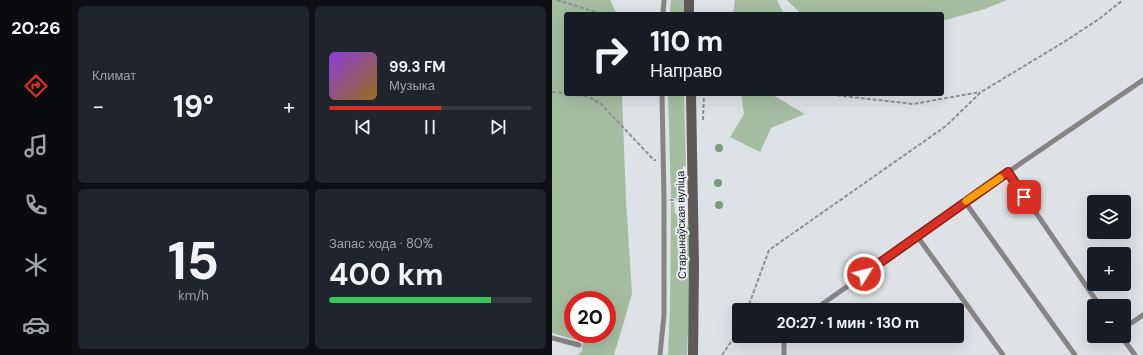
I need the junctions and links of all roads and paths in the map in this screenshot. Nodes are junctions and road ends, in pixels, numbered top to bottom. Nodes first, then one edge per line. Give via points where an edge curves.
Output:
1 (557, 0) edge
2 (664, 0) edge
3 (689, 0) edge
4 (1123, 0) edge
5 (596, 12) edge
6 (663, 12) edge
7 (689, 12) edge
8 (1143, 80) edge
9 (552, 92) edge
10 (981, 92) junction
11 (564, 93) edge
12 (583, 96) edge
13 (662, 96) edge
14 (691, 96) edge
15 (704, 96) edge
16 (843, 96) edge
17 (704, 110) dead end
18 (663, 161) junction
19 (1008, 172) junction
20 (681, 194) dead end
21 (965, 202) junction
22 (682, 221) dead end
23 (917, 236) junction
24 (1095, 299) edge
25 (750, 303) edge
26 (824, 303) edge
27 (1143, 315) edge
28 (1131, 323) edge
29 (552, 338) edge
30 (732, 340) edge
31 (784, 343) edge
32 (1126, 343) edge
33 (579, 345) dead end
34 (660, 355) edge
35 (693, 355) edge
36 (722, 355) edge
37 (784, 355) edge
38 (1003, 355) edge
39 (1075, 355) edge
40 (1135, 355) edge

1 - 5 path
2 - 6 lane
3 - 7 main road
4 - 10 path via 1064,42
8 - 19 lane
9 - 11 path
10 - 16 path via 913,104
10 - 25 path via 946,126 769,250
12 - 18 path via 600,104 654,160
13 - 18 lane
14 - 35 main road, Старынаўская вуліца
15 - 17 path
18 - 34 lane via 664,315
19 - 21 lane
19 - 24 lane
20 - 22 path
21 - 23 lane
21 - 39 lane
23 - 26 lane
23 - 38 lane
27 - 28 lane
29 - 33 lane
30 - 36 path
31 - 37 lane
32 - 40 lane

